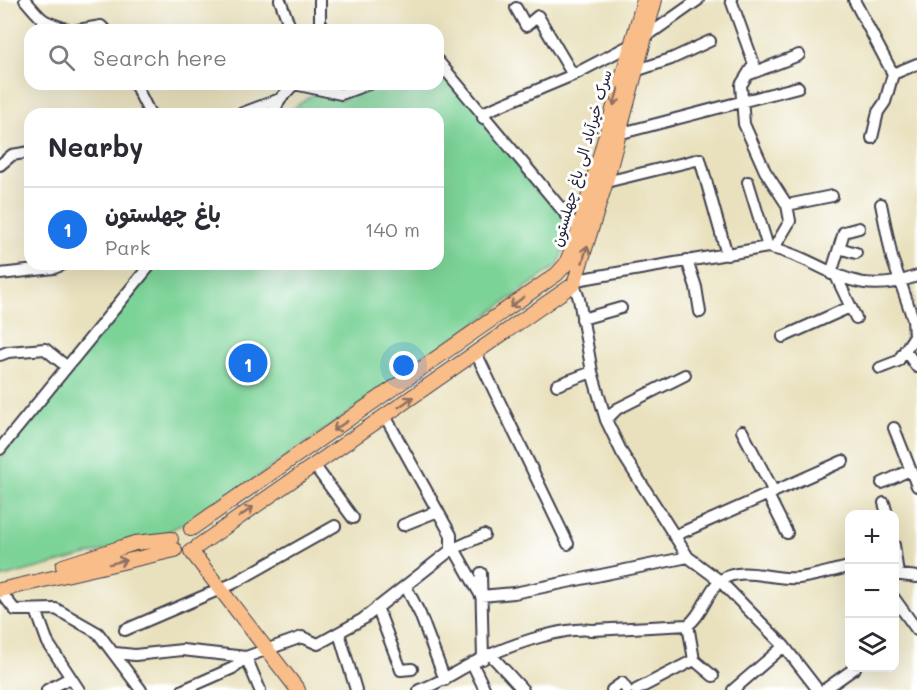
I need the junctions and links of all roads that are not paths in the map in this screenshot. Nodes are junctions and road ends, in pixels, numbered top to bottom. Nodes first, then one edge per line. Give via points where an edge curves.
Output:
1 (25, 0) edge
2 (280, 0) edge
3 (320, 0) edge
4 (644, 0) edge
5 (655, 0) edge
6 (698, 0) edge
7 (731, 0) edge
8 (854, 0) edge
9 (516, 8) dead end
10 (47, 24) edge
11 (289, 24) edge
12 (320, 24) edge
13 (644, 38) junction
14 (710, 41) dead end
15 (631, 43) junction
16 (799, 56) dead end
17 (917, 64) edge
18 (444, 68) edge
19 (629, 72) junction
20 (893, 74) junction
21 (573, 75) junction
22 (747, 75) junction
23 (798, 87) dead end
24 (138, 90) edge
25 (288, 90) edge
26 (322, 90) edge
27 (352, 90) edge
28 (280, 99) junction
29 (743, 102) junction
30 (147, 108) edge
31 (256, 108) edge
32 (276, 108) edge
33 (483, 117) junction
34 (618, 134) junction
35 (872, 138) dead end
36 (24, 153) edge
37 (0, 165) edge
38 (606, 182) junction
39 (748, 182) dead end
40 (832, 196) dead end
41 (880, 204) dead end
42 (787, 205) junction
43 (859, 228) dead end
44 (579, 230) junction
45 (771, 247) junction
46 (839, 248) junction
47 (856, 254) dead end
48 (727, 255) junction
49 (687, 260) junction
50 (36, 270) edge
51 (146, 270) edge
52 (0, 274) edge
53 (834, 275) junction
54 (917, 276) edge
55 (575, 282) junction
56 (901, 282) junction
57 (621, 308) dead end
58 (850, 308) junction
59 (700, 312) dead end
60 (856, 318) dead end
61 (582, 319) junction
62 (783, 337) dead end
63 (905, 351) junction
64 (476, 353) junction
65 (0, 355) edge
66 (66, 366) junction
67 (917, 367) edge
68 (880, 368) dead end
69 (592, 372) junction
70 (685, 375) dead end
71 (557, 385) dead end
72 (385, 416) junction
73 (606, 420) junction
74 (894, 428) dead end
75 (742, 431) dead end
76 (0, 449) edge
77 (843, 461) dead end
78 (912, 462) edge
79 (314, 465) junction
80 (882, 483) dead end
81 (917, 486) edge
82 (771, 494) junction
83 (884, 503) dead end
84 (886, 510) edge
85 (438, 511) junction
86 (353, 518) dead end
87 (403, 525) dead end
88 (335, 526) dead end
89 (191, 529) junction
90 (787, 533) dead end
91 (484, 535) dead end
92 (674, 536) junction
93 (173, 544) junction
94 (568, 544) dead end
95 (195, 549) junction
96 (451, 550) junction
97 (688, 557) junction
98 (845, 568) edge
99 (481, 573) dead end
100 (899, 574) edge
101 (917, 577) edge
102 (719, 580) junction
103 (0, 584) edge
104 (406, 587) junction
105 (219, 588) junction
106 (0, 591) edge
107 (481, 596) junction
108 (899, 605) edge
109 (377, 607) junction
110 (36, 610) junction
111 (688, 625) junction
112 (126, 630) dead end
113 (917, 630) edge
114 (339, 633) junction
115 (784, 646) junction
116 (268, 650) junction
117 (115, 653) junction
118 (246, 657) junction
119 (482, 659) junction
120 (694, 660) junction
121 (412, 669) dead end
122 (849, 672) edge
123 (713, 676) dead end
124 (69, 678) junction
125 (445, 680) junction
126 (741, 681) junction
127 (47, 690) edge
128 (79, 690) edge
129 (141, 690) edge
130 (183, 690) edge
131 (260, 690) edge
132 (298, 690) edge
133 (356, 690) edge
134 (419, 690) edge
135 (485, 690) edge
136 (523, 690) edge
137 (612, 690) edge
138 (627, 690) edge
139 (636, 690) edge
140 (733, 690) edge
141 (750, 690) edge
142 (818, 690) edge
143 (824, 690) edge

1 - 10 street
2 - 11 street
3 - 12 street
4 - 15 main road, سرک خیرآباد الی باغ چهلستون
5 - 13 main road
6 - 13 street
7 - 22 street via 754,64
8 - 20 street
9 - 21 street via 526,26 538,16
13 - 15 street
13 - 19 main road
14 - 19 street
15 - 19 main road, سرک خیرآباد الی باغ چهلستون
15 - 21 street
16 - 22 street
17 - 20 street
18 - 33 street
19 - 34 main road
19 -> 44 main road, سرک خیرآباد الی باغ چهلستون
20 - 35 street
21 - 33 street via 487,111
22 - 29 street via 741,85
23 - 29 street
24 - 30 street
25 - 28 street
26 - 27 street via 341,94
28 - 31 street
28 - 32 street
29 - 34 street
29 - 42 street via 744,124 765,171
33 - 44 street
34 - 38 main road
36 - 37 street via 12,155
38 - 48 street via 700,159
55 -> 38 main road
39 - 45 street
40 - 42 street
41 - 56 street
42 - 45 street via 790,221
43 - 46 street via 843,232
44 -> 89 main road, سرک خیرآباد الی باغ چهلستون via 566,264 557,274
45 - 48 street
45 - 53 street
46 - 47 street
46 - 53 street
48 - 49 street
49 - 55 street
49 - 59 street
50 - 52 street
51 - 66 street
53 - 56 street via 861,285
53 - 58 street
54 - 56 street
55 - 61 street
55 - 64 main road
56 - 63 street via 915,337
57 - 61 street
58 - 60 street
58 - 62 street
61 - 69 street
63 - 67 street
63 - 68 street via 895,364
72 -> 64 main road
64 - 94 street
65 - 66 street via 45,349
66 - 76 street
69 - 71 street
69 - 73 street
70 - 73 street via 617,409
72 - 79 main road
72 - 85 street
73 - 92 street
74 - 78 street
75 - 82 street
77 - 82 street
78 - 80 street
78 - 81 street
79 - 86 street
95 -> 79 main road
82 - 90 street
82 - 92 street
83 - 84 street
85 - 87 street
85 - 96 street via 451,535
88 - 105 street
89 - 93 main road via 178,528
89 - 95 main road via 196,537
91 - 96 street
92 - 97 street
93 - 95 main road via 182,553
93 - 103 main road via 135,543
106 -> 93 main road
95 - 105 main road
96 - 104 street
96 - 107 street via 456,552
97 - 102 street
97 - 107 street via 514,593
98 - 102 street via 801,578 779,579 742,572
99 - 107 street
100 - 101 street
102 - 111 street via 696,620
102 - 115 street
104 - 109 street
104 - 125 street
105 - 112 street
105 - 116 main road
106 - 110 street via 15,610
107 - 119 street
108 - 113 street
109 - 114 street
109 - 121 street via 401,669
110 - 117 street via 56,609 98,633
110 - 124 street via 48,643
111 - 119 street via 580,628 535,638
111 - 120 street
114 - 116 street via 318,644 302,637
114 - 133 street
115 - 126 street
115 - 142 street
116 - 118 street
116 - 132 main road
117 - 118 street via 182,650
117 - 129 street
118 - 130 street via 232,668
118 - 131 street
119 - 125 street
119 - 135 street
119 - 136 street
120 - 123 street
120 - 139 street
122 - 143 street
124 - 127 street
124 - 128 street
125 - 134 street
126 - 140 street
126 - 141 street
137 - 138 street via 622,683

